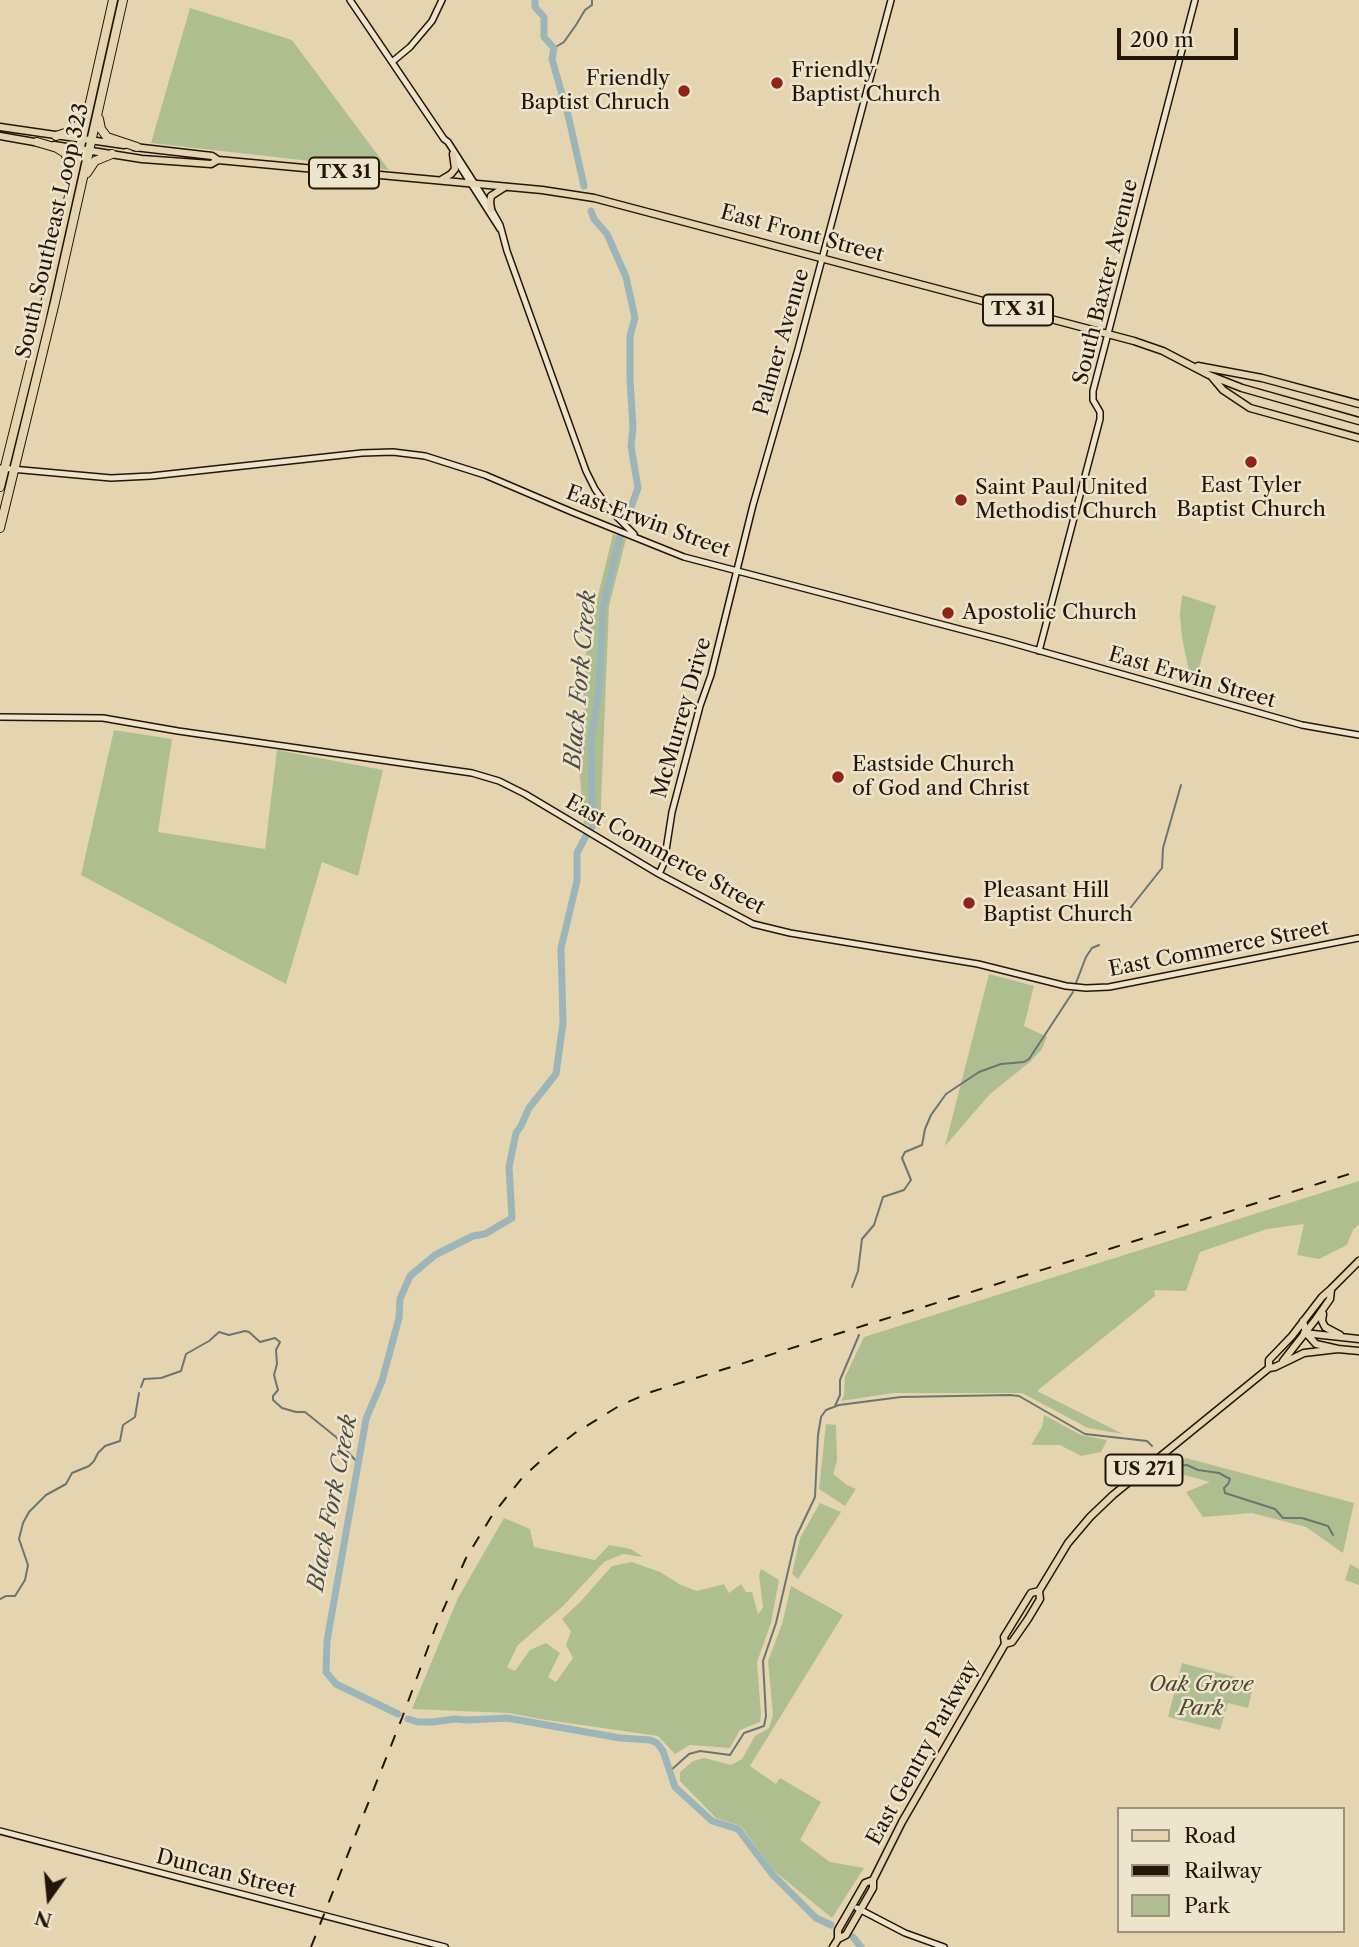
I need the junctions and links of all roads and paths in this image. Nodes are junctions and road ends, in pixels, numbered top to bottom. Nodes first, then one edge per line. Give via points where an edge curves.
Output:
1 (119, 0) edge
2 (350, 0) edge
3 (442, 0) edge
4 (891, 0) edge
5 (1195, 0) edge
6 (392, 62) junction
7 (89, 106) junction
8 (98, 113) junction
9 (0, 127) edge
10 (0, 136) edge
11 (56, 136) junction
12 (82, 139) junction
13 (444, 139) junction
14 (91, 141) junction
15 (37, 142) junction
16 (137, 147) junction
17 (84, 150) junction
18 (453, 154) junction
19 (112, 155) junction
20 (218, 160) junction
21 (73, 175) junction
22 (440, 181) junction
23 (474, 184) junction
24 (505, 187) junction
25 (79, 192) junction
26 (491, 209) junction
27 (500, 229) junction
28 (821, 258) junction
29 (1107, 333) junction
30 (1182, 360) junction
31 (1209, 375) junction
32 (1359, 404) edge
33 (1359, 421) edge
34 (1359, 438) edge
35 (6, 469) edge
36 (0, 487) edge
37 (609, 509) junction
38 (601, 523) junction
39 (0, 528) edge
40 (642, 540) junction
41 (736, 571) junction
42 (1039, 650) junction
43 (0, 717) edge
44 (1359, 735) edge
45 (659, 874) junction
46 (1359, 938) edge
47 (1359, 1261) edge
48 (1331, 1289) junction
49 (1325, 1306) junction
50 (1303, 1321) junction
51 (1306, 1333) junction
52 (1292, 1336) junction
53 (1348, 1338) junction
54 (1359, 1339) edge
55 (1338, 1349) junction
56 (1359, 1351) edge
57 (1279, 1365) junction
58 (1269, 1368) junction
59 (0, 1832) edge
60 (873, 1880) junction
61 (852, 1905) junction
62 (861, 1910) junction
63 (838, 1939) junction
64 (445, 1947) edge
65 (833, 1947) edge
66 (944, 1947) edge

1 - 7 highway, South Southeast Loop 323
1 - 8 highway, South Southeast Loop 323
2 - 6 street
3 - 6 street via 432,21
4 - 28 street, Palmer Avenue
5 - 29 street, South Baxter Avenue
6 - 13 street
7 - 11 highway via 77,128
7 - 12 highway, South Southeast Loop 323
8 - 14 highway, South Southeast Loop 323
8 - 16 highway via 107,138
9 - 11 main road, East Front Street / TX 31
10 - 15 main road, East Front Street / TX 31
11 - 12 main road, East Front Street / TX 31
12 - 14 main road, East Front Street / TX 31
12 - 17 highway, South Southeast Loop 323
13 - 18 street
13 - 23 street
14 - 16 main road, East Front Street / TX 31
14 - 17 highway, South Southeast Loop 323
15 - 17 main road, East Front Street / TX 31
15 - 21 highway via 65,153
16 - 20 main road, East Front Street / TX 31
17 - 19 main road, East Front Street / TX 31
17 - 21 highway, South Southeast Loop 323
17 - 25 highway, South Southeast Loop 323
18 - 22 main road via 454,171
18 - 23 street
19 - 20 main road, East Front Street / TX 31 via 211,164
19 - 25 highway via 93,162
20 - 22 main road, East Front Street / TX 31
21 - 35 highway, South Southeast Loop 323
22 - 23 main road, East Front Street / TX 31
23 - 24 main road, East Front Street / TX 31
23 - 26 street
23 - 27 street
24 - 26 main road via 492,196
24 - 28 main road, East Front Street / TX 31 via 586,196
25 - 35 highway, South Southeast Loop 323
26 - 27 street
27 - 37 street via 581,458
28 - 29 main road, East Front Street / TX 31
28 - 41 street, Palmer Avenue
29 - 30 main road, East Front Street / TX 31
29 - 42 street, South Baxter Avenue via 1092,394 1100,419
30 - 31 main road, East Front Street / TX 31
30 - 32 main road
31 - 33 main road, East Front Street / TX 31 via 1255,393
31 - 34 main road via 1250,408
35 - 36 highway
35 - 38 street, East Erwin Street via 125,478 351,454 403,453 460,466
35 - 39 highway
37 - 38 street via 608,518
37 - 40 street
38 - 40 street, East Erwin Street
40 - 41 street, East Erwin Street
41 - 42 street, East Erwin Street
41 - 45 street, McMurrey Drive
42 - 44 street, East Erwin Street via 1302,725
43 - 45 street, East Commerce Street via 103,718 472,773 519,791
45 - 46 street, East Commerce Street via 769,930 969,962 1080,988 1109,987
47 - 48 main road, US 271
48 - 49 main road, US 271
48 - 50 main road, US 271
49 - 51 main road, US 271
49 - 53 main road via 1325,1327
50 - 51 main road
50 - 52 main road, US 271
51 - 52 main road
51 - 53 main road
51 - 55 main road via 1315,1344
51 - 57 main road, US 271
52 - 58 main road, East Gentry Parkway / US 271 via 1269,1360
53 - 54 main road
55 - 56 main road
55 - 57 main road, East Gentry Parkway via 1310,1352
57 - 58 main road, East Gentry Parkway / US 271
58 - 60 main road, East Gentry Parkway / US 271 via 1104,1503 1068,1543 1028,1619 1012,1642 1005,1644 929,1774
59 - 64 street, Duncan Street
60 - 61 main road, East Gentry Parkway / US 271 via 865,1883
60 - 62 main road, East Gentry Parkway / US 271
61 - 62 street
61 - 63 main road, East Gentry Parkway / US 271
62 - 63 main road, East Gentry Parkway / US 271 via 846,1935
62 - 66 street
63 - 65 main road, East Gentry Parkway / US 271

